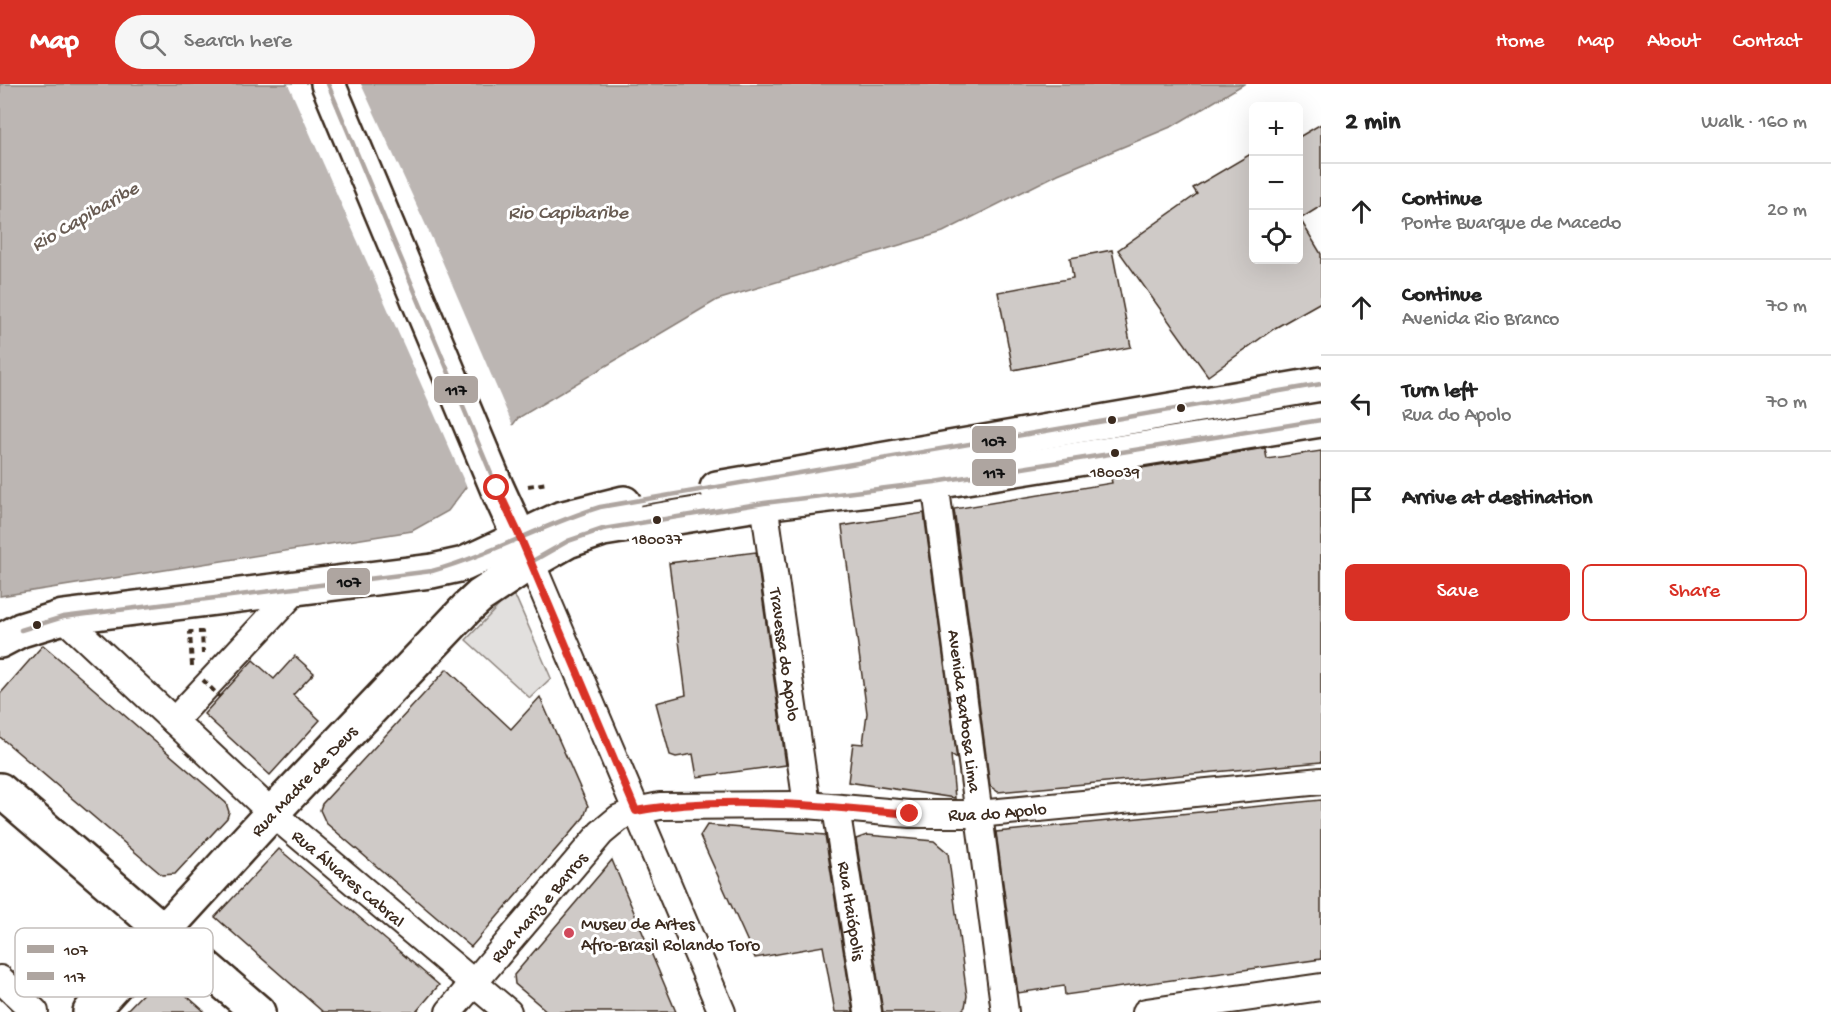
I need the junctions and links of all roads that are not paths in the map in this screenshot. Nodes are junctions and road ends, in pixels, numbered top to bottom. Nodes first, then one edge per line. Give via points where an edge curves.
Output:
1 (328, 84) edge
2 (1321, 384) edge
3 (1321, 420) edge
4 (935, 482) junction
5 (764, 503) junction
6 (526, 550) junction
7 (297, 589) junction
8 (63, 617) junction
9 (0, 641) edge
10 (174, 721) junction
11 (1321, 781) edge
12 (0, 790) edge
13 (807, 805) junction
14 (836, 808) junction
15 (636, 811) junction
16 (272, 813) junction
17 (978, 814) junction
18 (161, 928) edge
19 (168, 928) edge
20 (213, 973) edge
21 (0, 979) edge
22 (474, 982) junction
23 (1321, 987) edge
24 (15, 994) edge
25 (19, 997) edge
26 (104, 997) edge
27 (34, 1012) edge
28 (90, 1012) edge
29 (258, 1012) edge
30 (449, 1012) edge
31 (508, 1012) edge
32 (722, 1012) edge
33 (868, 1012) edge
34 (1005, 1012) edge
35 (1146, 1012) edge

1 - 6 main road
2 - 6 main road via 600,507 560,519
3 - 4 main road
4 - 5 main road
4 - 17 street, Avenida Barbosa Lima
5 - 6 main road via 603,529
5 - 13 street, Travessa do Apolo
6 - 7 main road via 432,571
6 - 15 street
6 - 16 main road, Rua Madre de Deus
7 - 8 main road
7 - 10 street
8 - 9 main road
8 - 10 street, Rua Álvares Cabral
10 - 16 street, Rua Álvares Cabral
11 - 17 street, Rua do Apolo
12 - 18 main road
13 - 14 street, Rua do Apolo
13 - 15 street, Rua do Apolo via 692,804
14 - 17 street, Rua do Apolo
14 - 33 street, Rua Itaiópolis
15 - 22 street, Rua Mariz e Barros via 619,818 601,833
15 - 32 street
16 - 19 main road, Rua Madre de Deus
16 - 22 street, Rua Álvares Cabral
17 - 34 street, Avenida Barbosa Lima
20 - 29 main road
21 - 24 street
22 - 30 street, Rua Mariz e Barros
22 - 31 street, Rua Álvares Cabral
23 - 35 street
25 - 27 street
26 - 28 main road, Rua Madre de Deus

